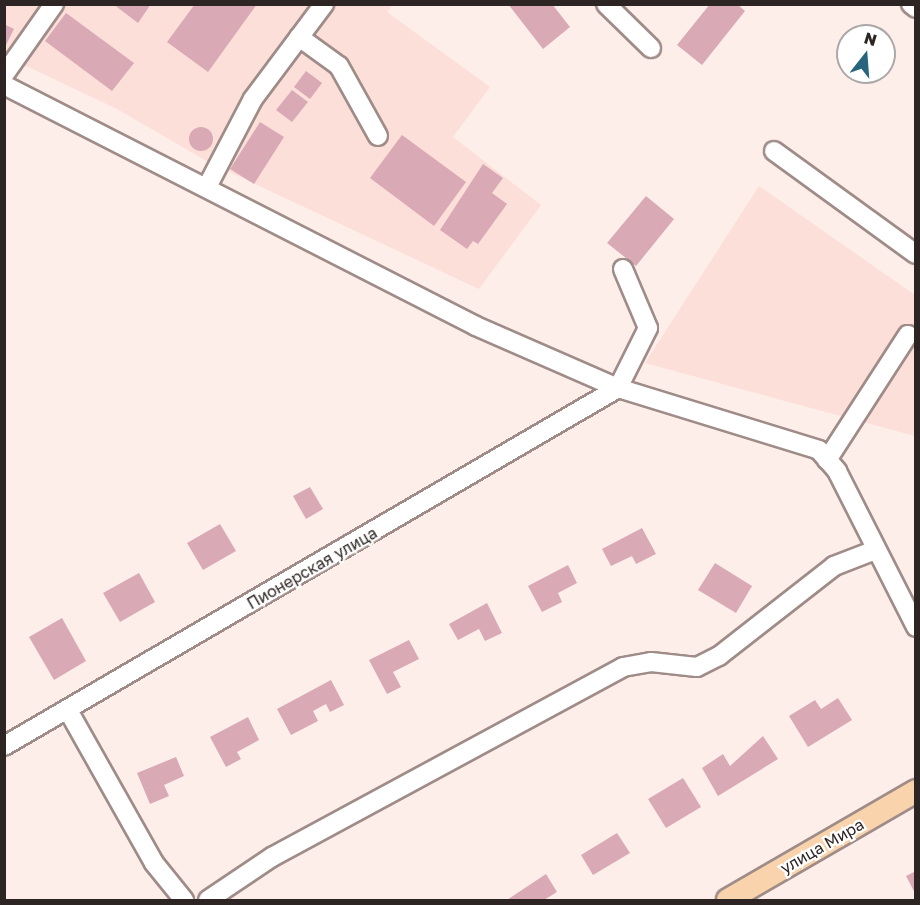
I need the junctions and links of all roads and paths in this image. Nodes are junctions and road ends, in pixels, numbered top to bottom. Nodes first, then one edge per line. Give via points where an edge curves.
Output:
1 (54, 4) edge
2 (324, 4) edge
3 (606, 4) edge
4 (911, 4) edge
5 (915, 8) edge
6 (299, 37) junction
7 (651, 48) dead end
8 (4, 75) edge
9 (4, 85) edge
10 (378, 136) dead end
11 (774, 151) dead end
12 (208, 184) junction
13 (915, 254) edge
14 (623, 269) dead end
15 (908, 335) dead end
16 (618, 388) junction
17 (827, 460) junction
18 (875, 550) junction
19 (915, 627) edge
20 (69, 712) junction
21 (4, 746) edge
22 (915, 791) edge
23 (184, 900) edge
24 (208, 900) edge
25 (728, 900) edge

1 - 8 street
2 - 6 street
3 - 7 street
4 - 5 street
6 - 10 street via 339,66
6 - 12 street via 253,99
9 - 12 street
11 - 13 street
12 - 16 street via 476,326
14 - 16 street via 648,328
15 - 17 street
16 - 17 street via 788,438
16 - 20 street, Пионерская улица
17 - 18 street
18 - 19 street
18 - 24 street via 834,566 720,656 697,667 651,662 623,667 272,857
20 - 21 street, Пионерская улица
20 - 23 street via 154,863
22 - 25 main road, улица Мира

